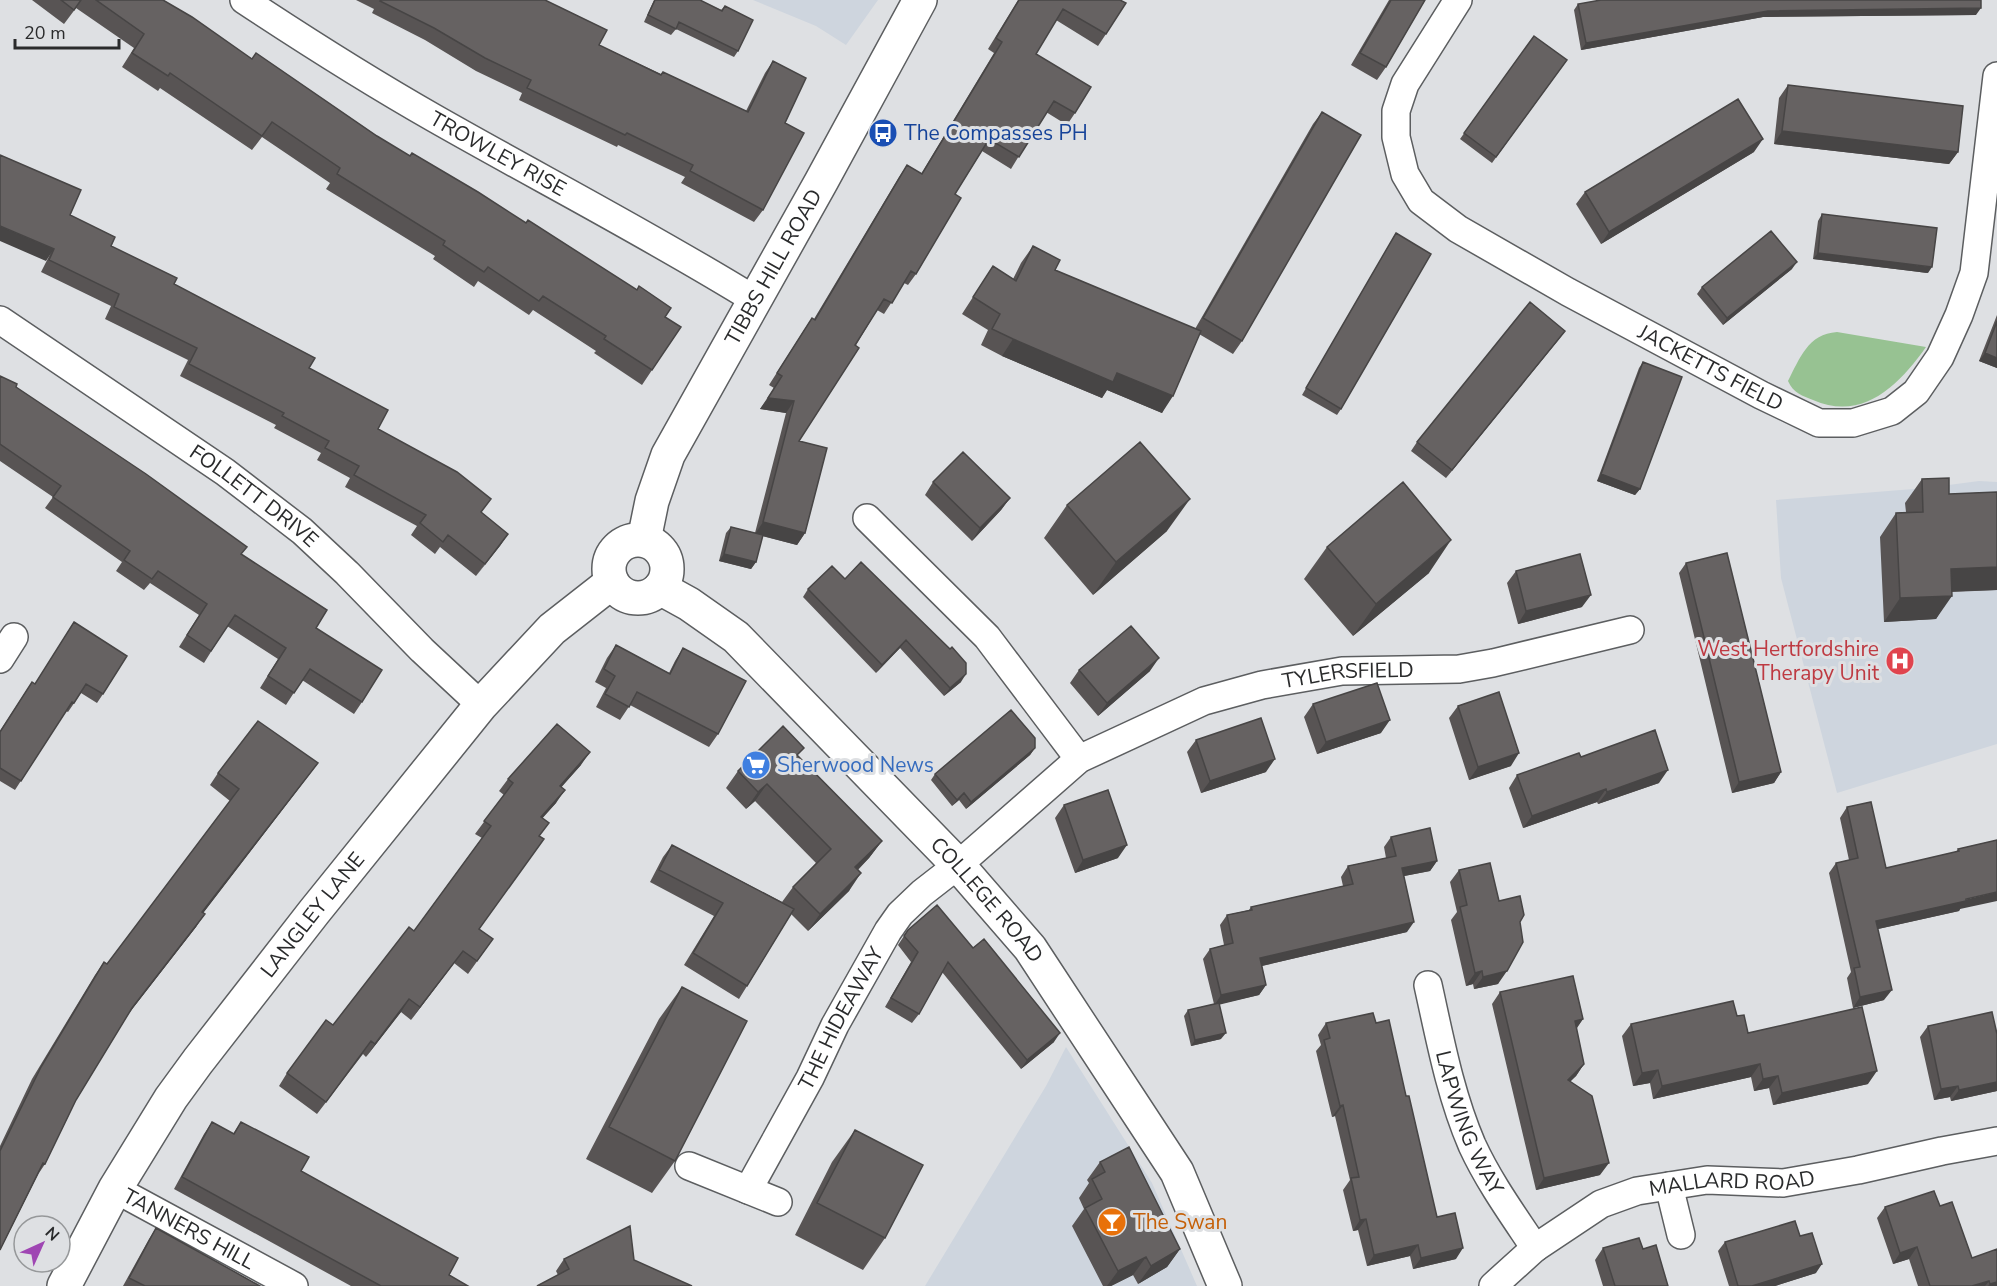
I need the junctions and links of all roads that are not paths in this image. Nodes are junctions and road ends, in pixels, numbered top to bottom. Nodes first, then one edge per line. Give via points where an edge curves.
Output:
1 (244, 0) edge
2 (920, 0) edge
3 (1458, 0) edge
4 (1997, 76) edge
5 (755, 300) junction
6 (0, 320) edge
7 (867, 518) dead end
8 (644, 540) junction
9 (612, 582) junction
10 (660, 588) junction
11 (1630, 630) dead end
12 (482, 705) junction
13 (1078, 759) junction
14 (958, 865) junction
15 (1428, 985) dead end
16 (1997, 1141) edge
17 (689, 1166) edge
18 (1668, 1186) junction
19 (115, 1190) junction
20 (748, 1190) junction
21 (778, 1202) dead end
22 (1681, 1235) dead end
23 (1535, 1248) junction
24 (64, 1286) edge
25 (294, 1286) edge
26 (1225, 1286) edge
27 (1492, 1286) edge

1 - 5 street, TROWLEY RISE via 432,117
2 - 5 street, TIBBS HILL ROAD
3 - 4 street, JACKETTS FIELD via 1405,84 1396,111 1396,137 1405,174 1421,201 1458,229 1568,292 1819,423 1852,423 1892,411 1916,392 1940,357 1974,273
5 - 8 street, TIBBS HILL ROAD via 668,455
6 - 12 street, FOLLETT DRIVE via 225,472 302,531
7 - 13 street via 987,637
8 - 9 street via 626,542 612,555
8 - 10 street via 654,544 666,560 665,580
9 - 10 street via 634,598 653,594
9 - 12 street, LANGLEY LANE via 552,629
10 - 14 street, COLLEGE ROAD via 736,637
11 - 13 street, TYLERSFIELD via 1460,669 1341,671 1262,686 1204,701
12 - 19 street, LANGLEY LANE via 198,1061
13 - 14 street, TYLERSFIELD
14 - 20 street, THE HIDEAWAY via 922,893 888,931
14 - 26 street, COLLEGE ROAD via 1030,948 1177,1172
15 - 23 street, LAPWING WAY via 1460,1116 1489,1178
16 - 18 street, MALLARD ROAD via 1783,1183 1707,1180
17 - 20 street
18 - 22 street
18 - 23 street, MALLARD ROAD via 1637,1191 1601,1204
19 - 24 street, LANGLEY LANE
19 - 25 street, TANNERS HILL
20 - 21 street
23 - 27 street, MALLARD ROAD

